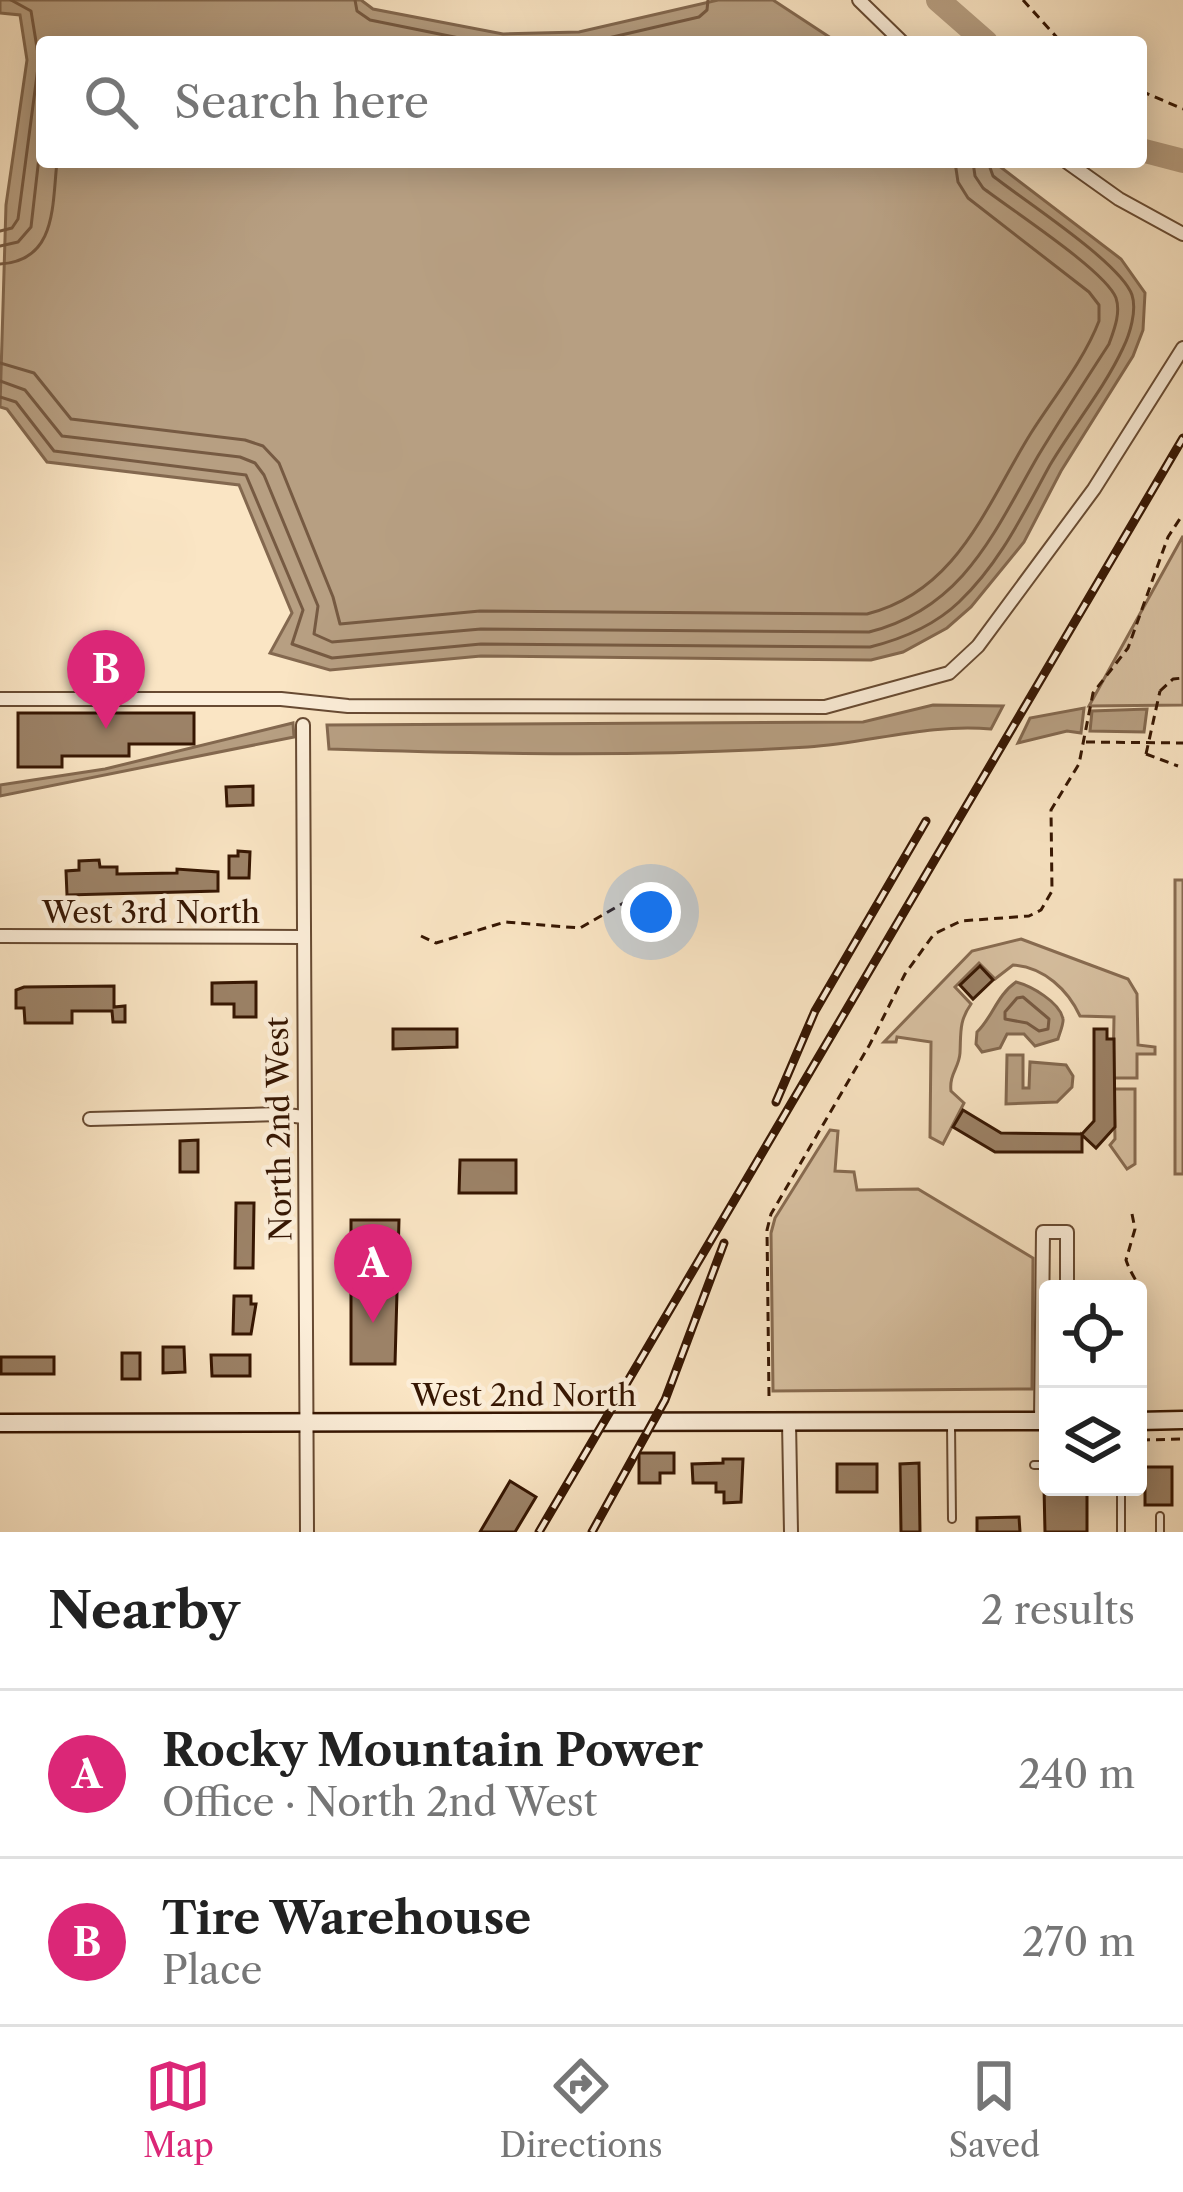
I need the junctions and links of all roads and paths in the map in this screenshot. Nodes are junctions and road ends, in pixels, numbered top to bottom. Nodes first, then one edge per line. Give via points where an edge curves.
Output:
1 (859, 0) edge
2 (1024, 0) edge
3 (896, 36) edge
4 (1055, 36) edge
5 (1147, 94) edge
6 (1183, 109) edge
7 (1075, 168) edge
8 (1183, 234) edge
9 (1183, 348) edge
10 (1183, 514) edge
11 (1183, 678) edge
12 (0, 699) edge
13 (303, 725) dead end
14 (1084, 741) junction
15 (1148, 742) junction
16 (1183, 742) edge
17 (1178, 766) dead end
18 (641, 893) dead end
19 (421, 935) dead end
20 (0, 936) edge
21 (302, 937) junction
22 (303, 1117) junction
23 (89, 1118) dead end
24 (1132, 1214) dead end
25 (1043, 1280) edge
26 (1067, 1280) edge
27 (1136, 1280) edge
28 (769, 1396) dead end
29 (1183, 1420) edge
30 (950, 1421) junction
31 (1039, 1421) edge
32 (789, 1422) junction
33 (0, 1423) edge
34 (307, 1423) junction
35 (1147, 1428) edge
36 (1147, 1431) edge
37 (1183, 1439) edge
38 (1034, 1465) dead end
39 (1039, 1465) edge
40 (1120, 1496) edge
41 (1160, 1516) dead end
42 (952, 1519) dead end
43 (307, 1532) edge
44 (791, 1532) edge
45 (1121, 1532) edge
46 (1160, 1532) edge

1 - 3 street
2 - 4 path
5 - 6 path
7 - 8 street
9 - 12 street via 1094,489 978,646 949,673 886,692 825,707
10 - 14 path via 1128,648 1093,692
11 - 15 path, bridge via 1160,691
13 - 21 street, North 2nd West
14 - 15 path
14 - 28 path via 1051,810 1052,891 1041,910 961,921 934,934 771,1214
15 - 16 path
15 - 17 path, bridge via 1146,754
18 - 19 path via 580,928 505,922 436,943
20 - 21 street, West 3rd North
21 - 22 street, North 2nd West
22 - 23 street
22 - 34 street, North 2nd West
24 - 27 path via 1126,1260
25 - 26 street via 1042,1232 1067,1232
29 - 35 street
30 - 31 street, West 2nd North
30 - 32 street, West 2nd North
30 - 42 lane
32 - 34 street, West 2nd North
32 - 44 street
33 - 34 street, West 2nd North
34 - 43 street, North 2nd West
36 - 37 path
38 - 39 lane
40 - 45 lane
41 - 46 lane

